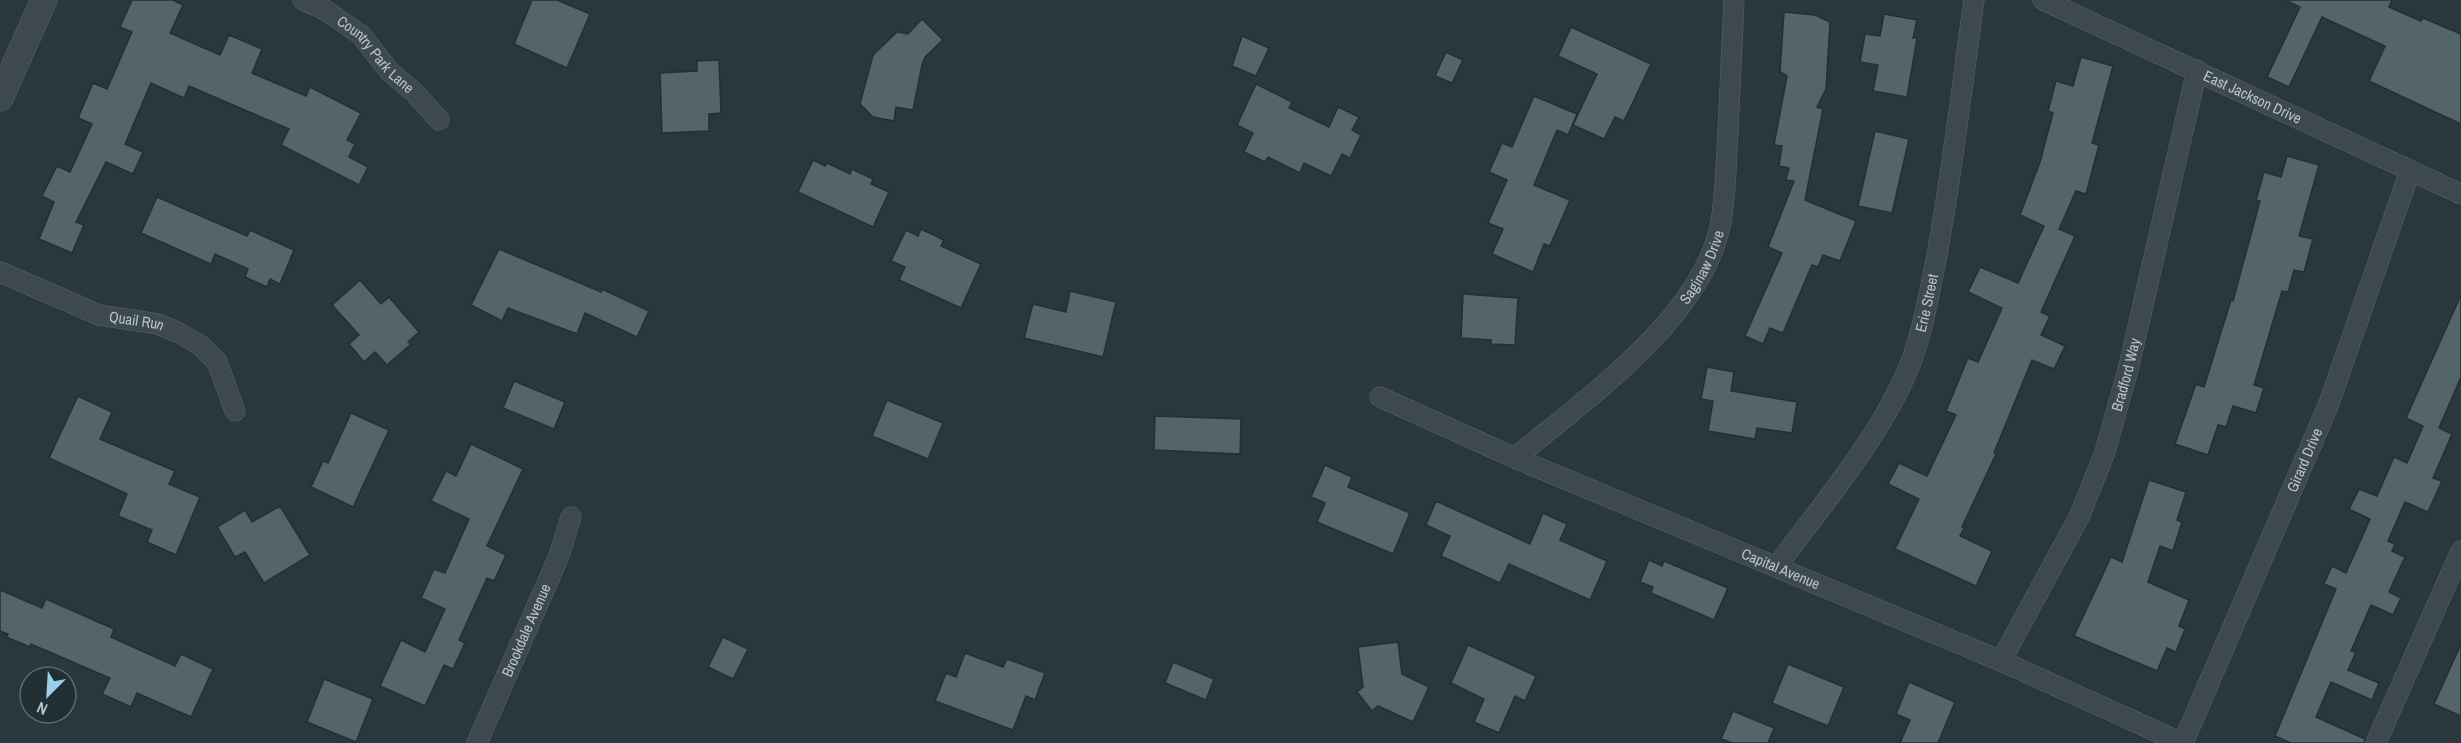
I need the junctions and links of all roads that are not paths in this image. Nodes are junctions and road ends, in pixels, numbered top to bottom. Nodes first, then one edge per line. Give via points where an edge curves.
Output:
1 (44, 0) edge
2 (303, 0) edge
3 (1734, 0) edge
4 (1974, 0) edge
5 (2043, 0) edge
6 (2197, 70) junction
7 (0, 98) edge
8 (439, 120) dead end
9 (2410, 171) junction
10 (2461, 194) edge
11 (0, 272) edge
12 (1380, 397) dead end
13 (235, 411) dead end
14 (1515, 458) junction
15 (571, 517) dead end
16 (2461, 551) edge
17 (1777, 566) junction
18 (2001, 661) junction
19 (477, 743) edge
20 (2182, 743) edge
21 (2376, 743) edge

1 - 7 street
2 - 8 street, Country Park Lane via 361,35 390,72
3 - 14 street, Saginaw Drive via 1725,183 1719,228 1706,262 1672,316 1639,353
4 - 17 street, Erie Street via 1942,226 1911,361 1866,445
5 - 6 street, East Jackson Drive
6 - 9 street, East Jackson Drive
6 - 18 street, Bradford Way via 2128,370 2105,452 2079,517
9 - 10 street, East Jackson Drive
9 - 20 street, Girard Drive via 2328,406
11 - 13 street, Quail Run via 99,315 158,324 200,345 217,362
12 - 14 street, Capital Avenue
14 - 17 street, Capital Avenue
15 - 19 street, Brookdale Avenue via 559,556
16 - 21 street
17 - 18 street, Capital Avenue
18 - 20 street, Capital Avenue

